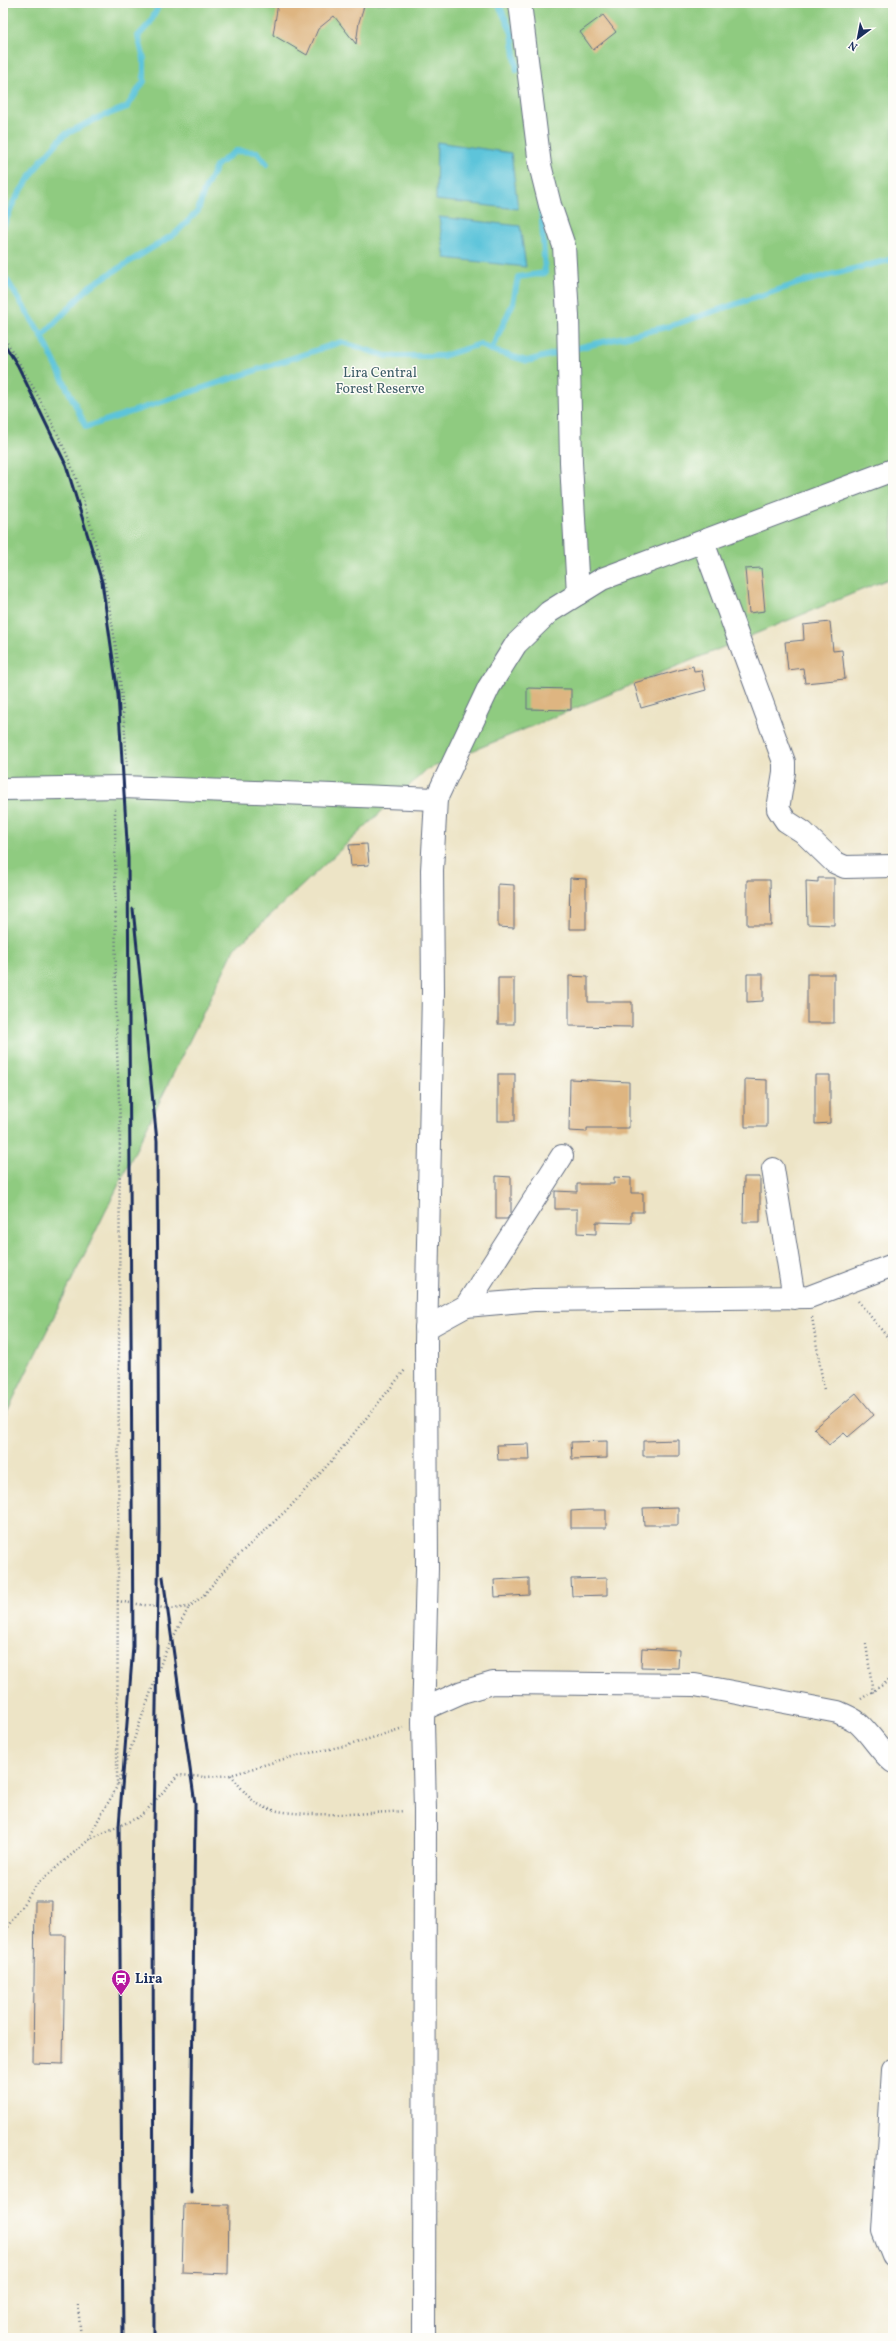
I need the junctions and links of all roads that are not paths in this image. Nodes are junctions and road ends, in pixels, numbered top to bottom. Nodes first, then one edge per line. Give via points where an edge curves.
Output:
1 (520, 3) edge
2 (893, 470) edge
3 (703, 542) junction
4 (578, 594) junction
5 (3, 789) edge
6 (436, 799) junction
7 (893, 866) edge
8 (562, 1156) dead end
9 (773, 1169) dead end
10 (893, 1265) edge
11 (801, 1298) junction
12 (466, 1306) junction
13 (426, 1336) junction
14 (423, 1715) junction
15 (893, 1762) edge
16 (893, 2070) edge
17 (893, 2256) edge
18 (424, 2338) edge

1 - 4 street via 540,165 564,246
2 - 3 street
3 - 4 street via 602,579
3 - 7 street via 784,762 778,809 781,816 803,832 834,862 845,867
4 - 6 street via 549,612 516,644 489,687
5 - 6 street via 122,787
6 - 13 street via 432,870 433,992
8 - 12 street
9 - 11 street
10 - 11 street via 845,1285
11 - 12 street via 534,1300
12 - 13 street
13 - 14 street via 427,1569
14 - 15 street via 462,1692 493,1683 696,1685 838,1712 856,1721 866,1730
14 - 18 street
16 - 17 street via 884,2231

